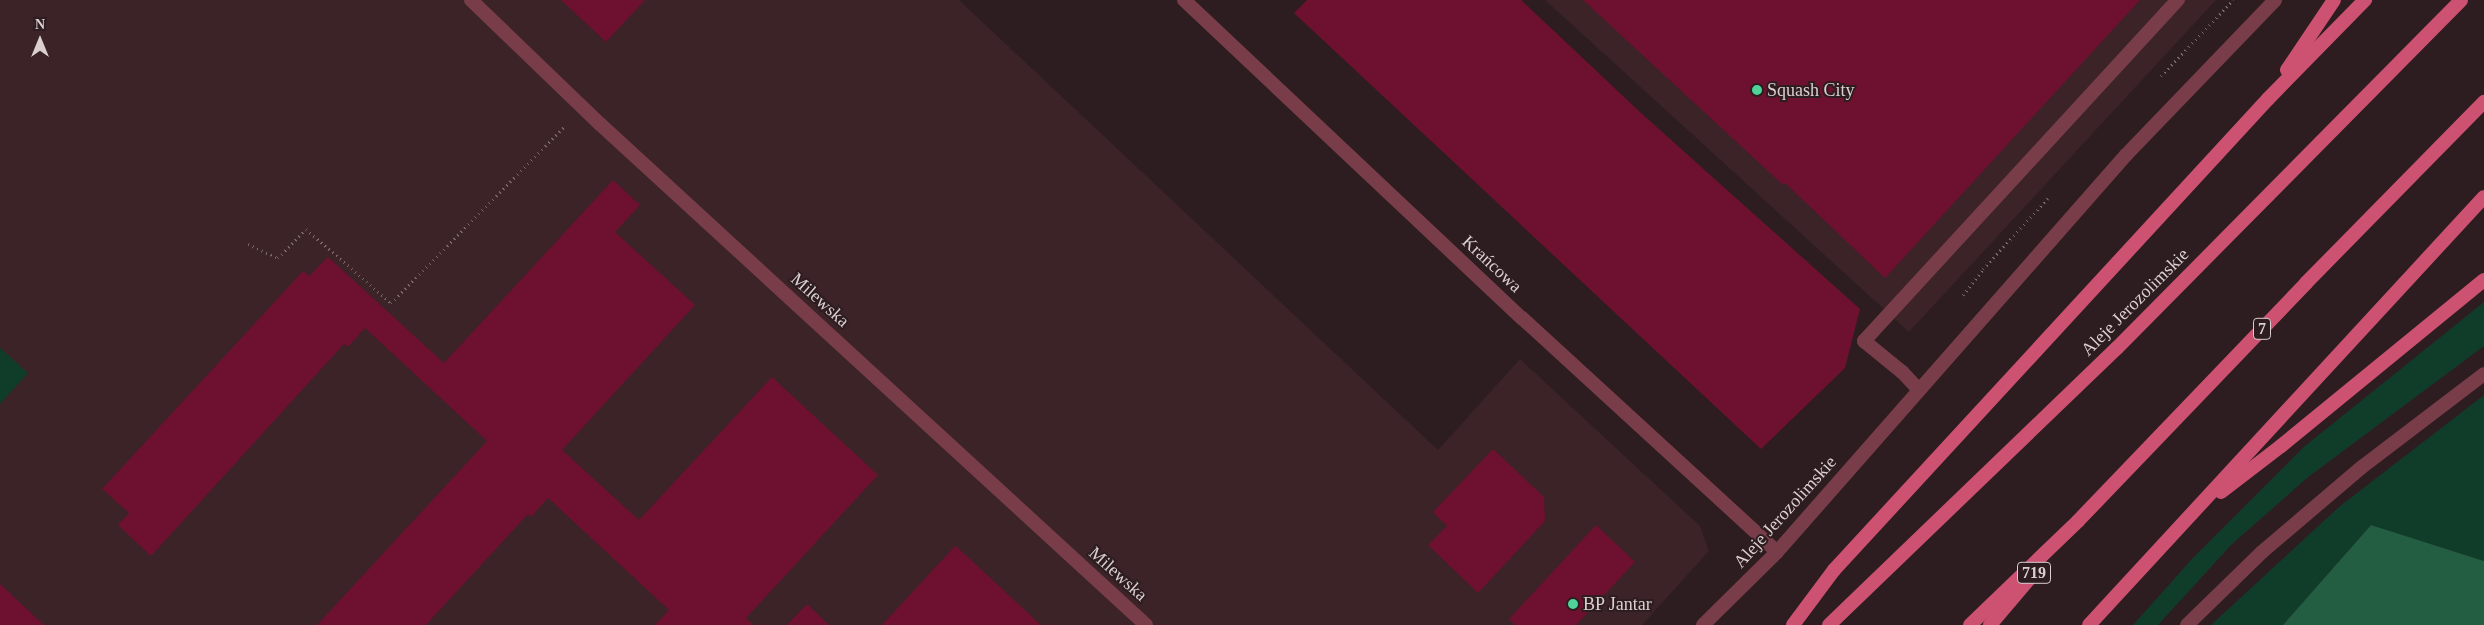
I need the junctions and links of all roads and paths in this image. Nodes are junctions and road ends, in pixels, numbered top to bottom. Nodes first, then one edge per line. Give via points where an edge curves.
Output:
1 (471, 0) edge
2 (1184, 0) edge
3 (2178, 0) edge
4 (2233, 0) edge
5 (2275, 0) edge
6 (2334, 0) edge
7 (2364, 0) edge
8 (2461, 0) edge
9 (2179, 55) dead end
10 (2268, 98) junction
11 (2484, 102) edge
12 (583, 108) junction
13 (2484, 197) edge
14 (248, 244) dead end
15 (2484, 280) edge
16 (2484, 374) edge
17 (1919, 390) junction
18 (2192, 513) junction
19 (2078, 522) junction
20 (1777, 552) junction
21 (1146, 625) edge
22 (1703, 625) edge
23 (1792, 625) edge
24 (1829, 625) edge
25 (1970, 625) edge
26 (1990, 625) edge
27 (2088, 625) edge
28 (2187, 625) edge

1 - 12 street, Milewska
2 - 20 street, Krańcowa
3 - 17 street via 1864,341
4 - 9 path
5 - 17 street, Aleje Jerozolimskie via 2126,156
6 - 10 main road
7 - 10 main road
8 - 24 main road, Aleje Jerozolimskie via 2117,348
10 - 23 main road via 1834,570
11 - 19 main road, 7
12 - 14 path via 391,303 306,228 278,258
12 - 21 street, Milewska
13 - 18 main road
15 - 18 main road via 2281,446
16 - 28 street via 2362,467 2262,552
17 - 20 street, Aleje Jerozolimskie
18 - 27 main road
19 - 25 main road, 7
19 - 26 main road, 719
20 - 22 street, Aleje Jerozolimskie

